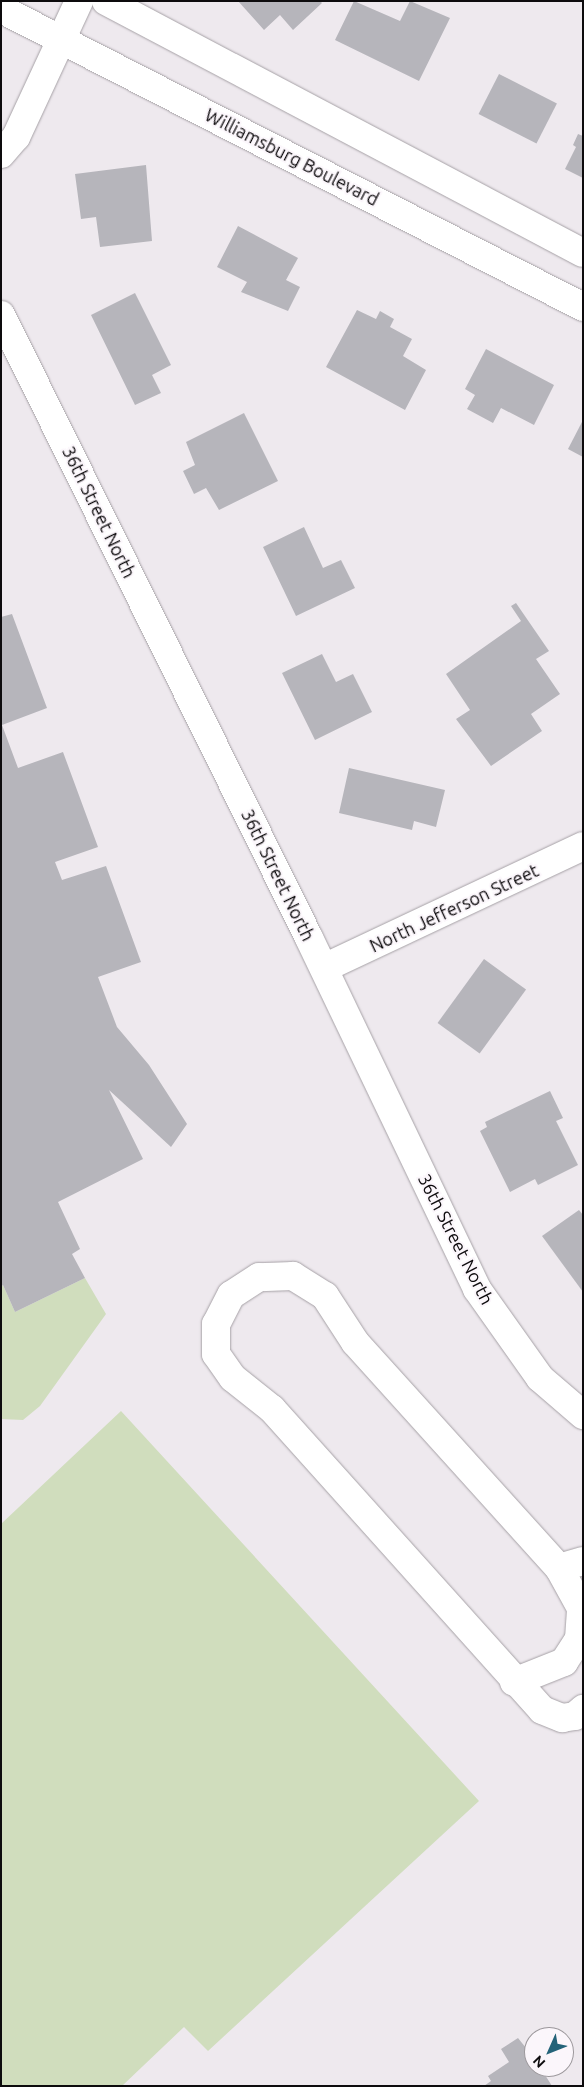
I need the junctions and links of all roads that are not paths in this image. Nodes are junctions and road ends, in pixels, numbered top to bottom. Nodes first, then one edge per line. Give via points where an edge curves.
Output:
1 (80, 1) edge
2 (106, 1) edge
3 (1, 9) edge
4 (60, 38) junction
5 (1, 154) edge
6 (583, 253) edge
7 (583, 306) edge
8 (1, 315) edge
9 (583, 846) edge
10 (324, 968) junction
11 (583, 1415) edge
12 (571, 1564) edge
13 (514, 1682) junction
14 (583, 1709) edge

1 - 4 street
2 - 6 street
3 - 4 street, Williamsburg Boulevard
4 - 5 street via 16,137
4 - 7 street, Williamsburg Boulevard
8 - 10 street, 36th Street North
9 - 10 street, North Jefferson Street
10 - 11 street, 36th Street North via 477,1288 540,1378
12 - 13 street via 581,1608 579,1639 564,1662
12 - 13 street via 355,1342 325,1296 293,1276 259,1277 231,1294 216,1324 216,1354 233,1378 272,1409
13 - 14 street via 542,1710 562,1718 575,1716

